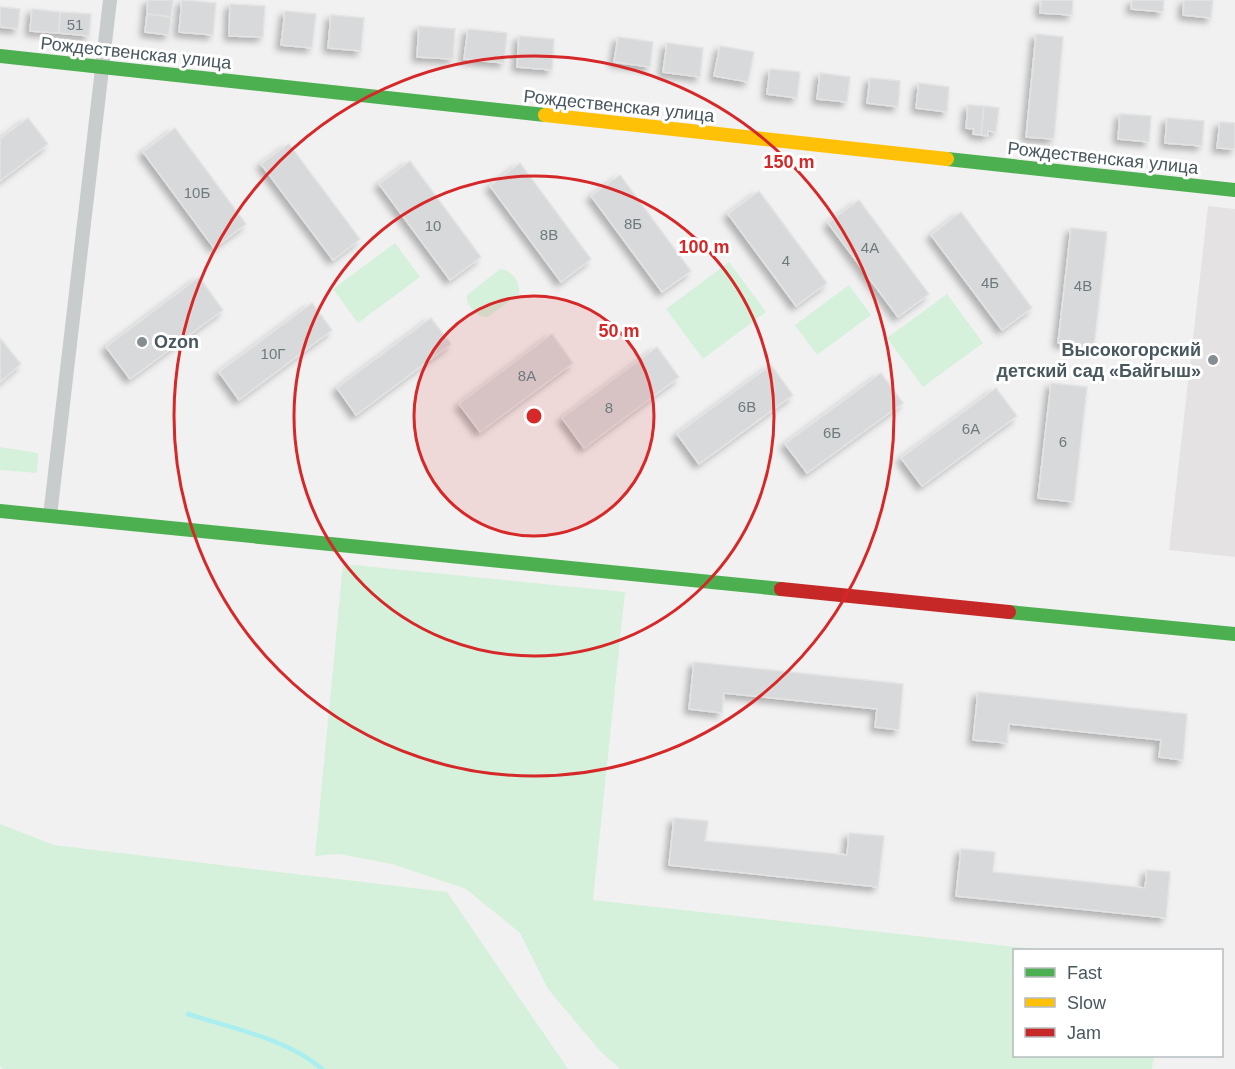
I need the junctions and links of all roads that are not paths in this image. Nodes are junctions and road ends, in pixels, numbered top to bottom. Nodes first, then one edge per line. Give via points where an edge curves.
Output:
1 (110, 0) edge
2 (0, 56) edge
3 (102, 68) junction
4 (1235, 190) edge
5 (0, 511) edge
6 (50, 516) junction
7 (1235, 634) edge

1 - 3 street
2 - 3 street, Рождественская улица
3 - 4 street, Рождественская улица
3 - 6 street
5 - 6 street
6 - 7 street

